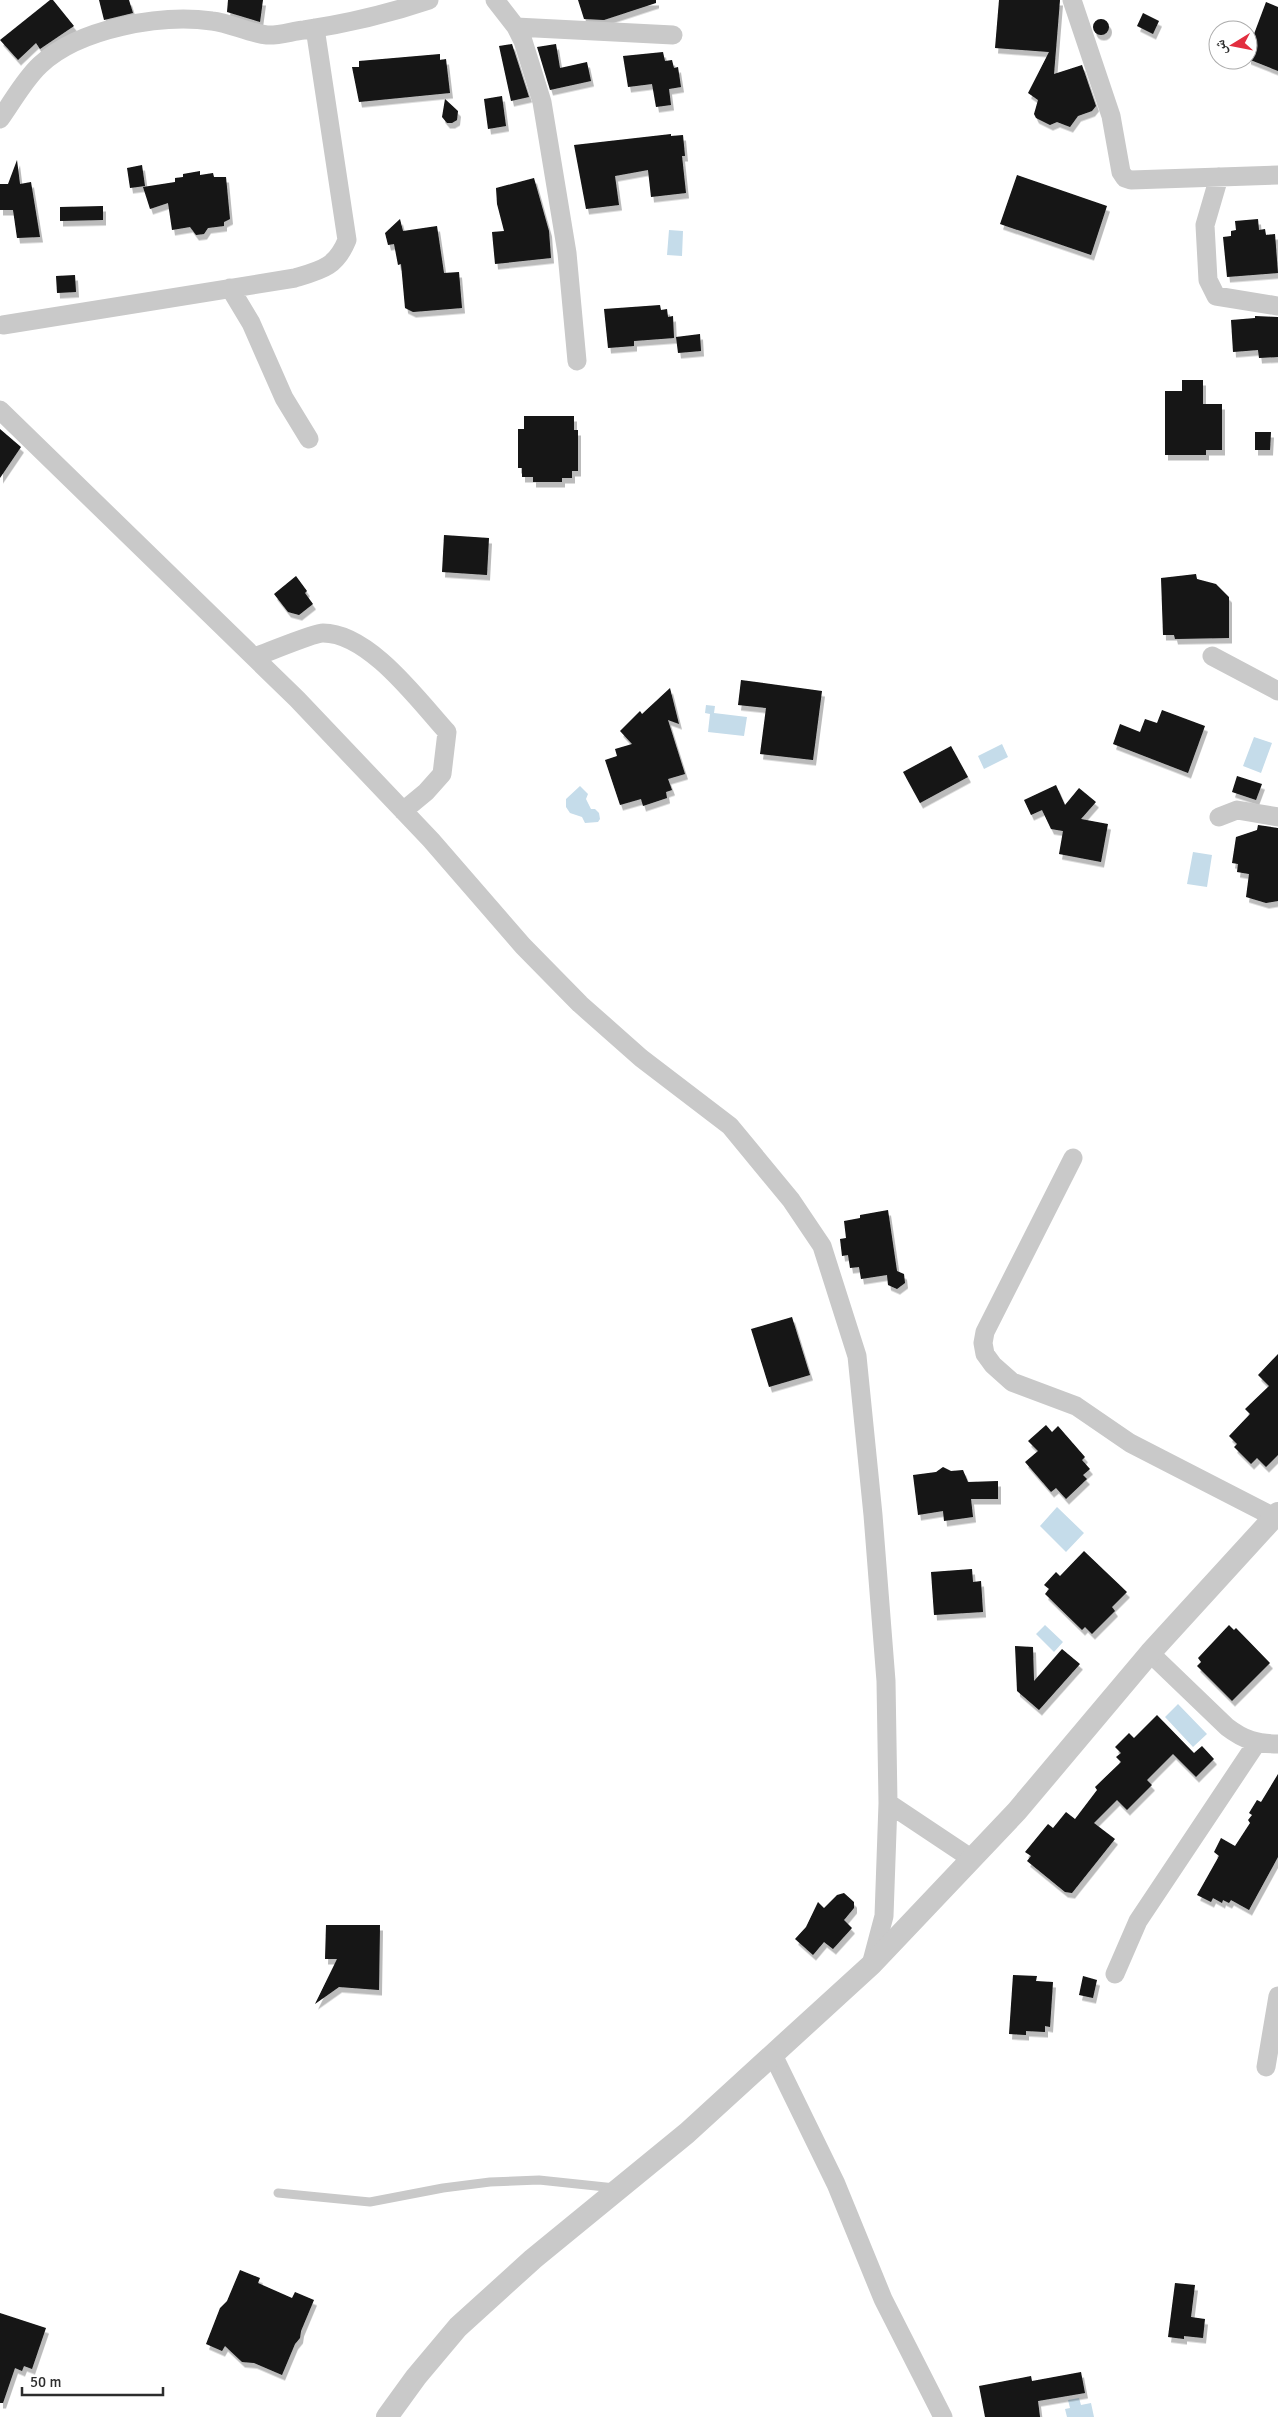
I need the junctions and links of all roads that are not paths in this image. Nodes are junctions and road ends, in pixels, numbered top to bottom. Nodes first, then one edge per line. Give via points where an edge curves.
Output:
1 (429, 0) edge
2 (495, 0) edge
3 (1072, 0) edge
4 (516, 27) junction
5 (315, 28) junction
6 (674, 35) dead end
7 (0, 119) edge
8 (1278, 175) edge
9 (1219, 177) junction
10 (230, 288) junction
11 (1278, 306) edge
12 (3, 325) dead end
13 (577, 361) dead end
14 (0, 410) edge
15 (309, 439) dead end
16 (1212, 656) dead end
17 (254, 657) junction
18 (1278, 691) edge
19 (403, 811) junction
20 (1219, 817) dead end
21 (1278, 817) edge
22 (1073, 1158) dead end
23 (1276, 1515) edge
24 (1150, 1653) junction
25 (1256, 1744) junction
26 (1278, 1744) edge
27 (888, 1803) junction
28 (972, 1859) junction
29 (871, 1965) junction
30 (1115, 1974) dead end
31 (1278, 1996) edge
32 (774, 2055) junction
33 (1266, 2067) dead end
34 (620, 2189) junction
35 (278, 2193) dead end
36 (387, 2417) edge
37 (944, 2417) edge

1 - 5 street via 382,16
2 - 4 street
3 - 9 street via 1111,116 1121,172 1125,178
4 - 6 street
4 - 13 street via 542,102 567,253
5 - 7 street via 268,35 212,21 177,20 147,22 102,32 68,46 40,65
5 - 10 street via 347,240 330,266 295,278
8 - 9 street
9 - 11 street via 1204,225 1208,280 1216,296
10 - 12 street
10 - 15 street via 252,323 280,390
14 - 17 street
16 - 18 street
17 - 19 street
17 - 19 street via 322,633 352,640 392,672 446,732 442,774
19 - 27 street via 523,946 580,1004 641,1058 730,1126 791,1200 822,1246 857,1356 863,1402 886,1681
20 - 21 street via 1237,810
22 - 23 street via 985,1332 985,1354 993,1366 1012,1382 1076,1406 1130,1443
23 - 24 street
24 - 25 street via 1227,1727
24 - 28 street
25 - 26 street
25 - 30 street via 1138,1921
27 - 28 street
27 - 29 street via 884,1916
28 - 29 street
29 - 32 street
31 - 33 street
32 - 34 street
32 - 37 street via 836,2184 883,2299
34 - 35 lane via 539,2180 443,2188 370,2202
34 - 36 street via 533,2259 458,2327

